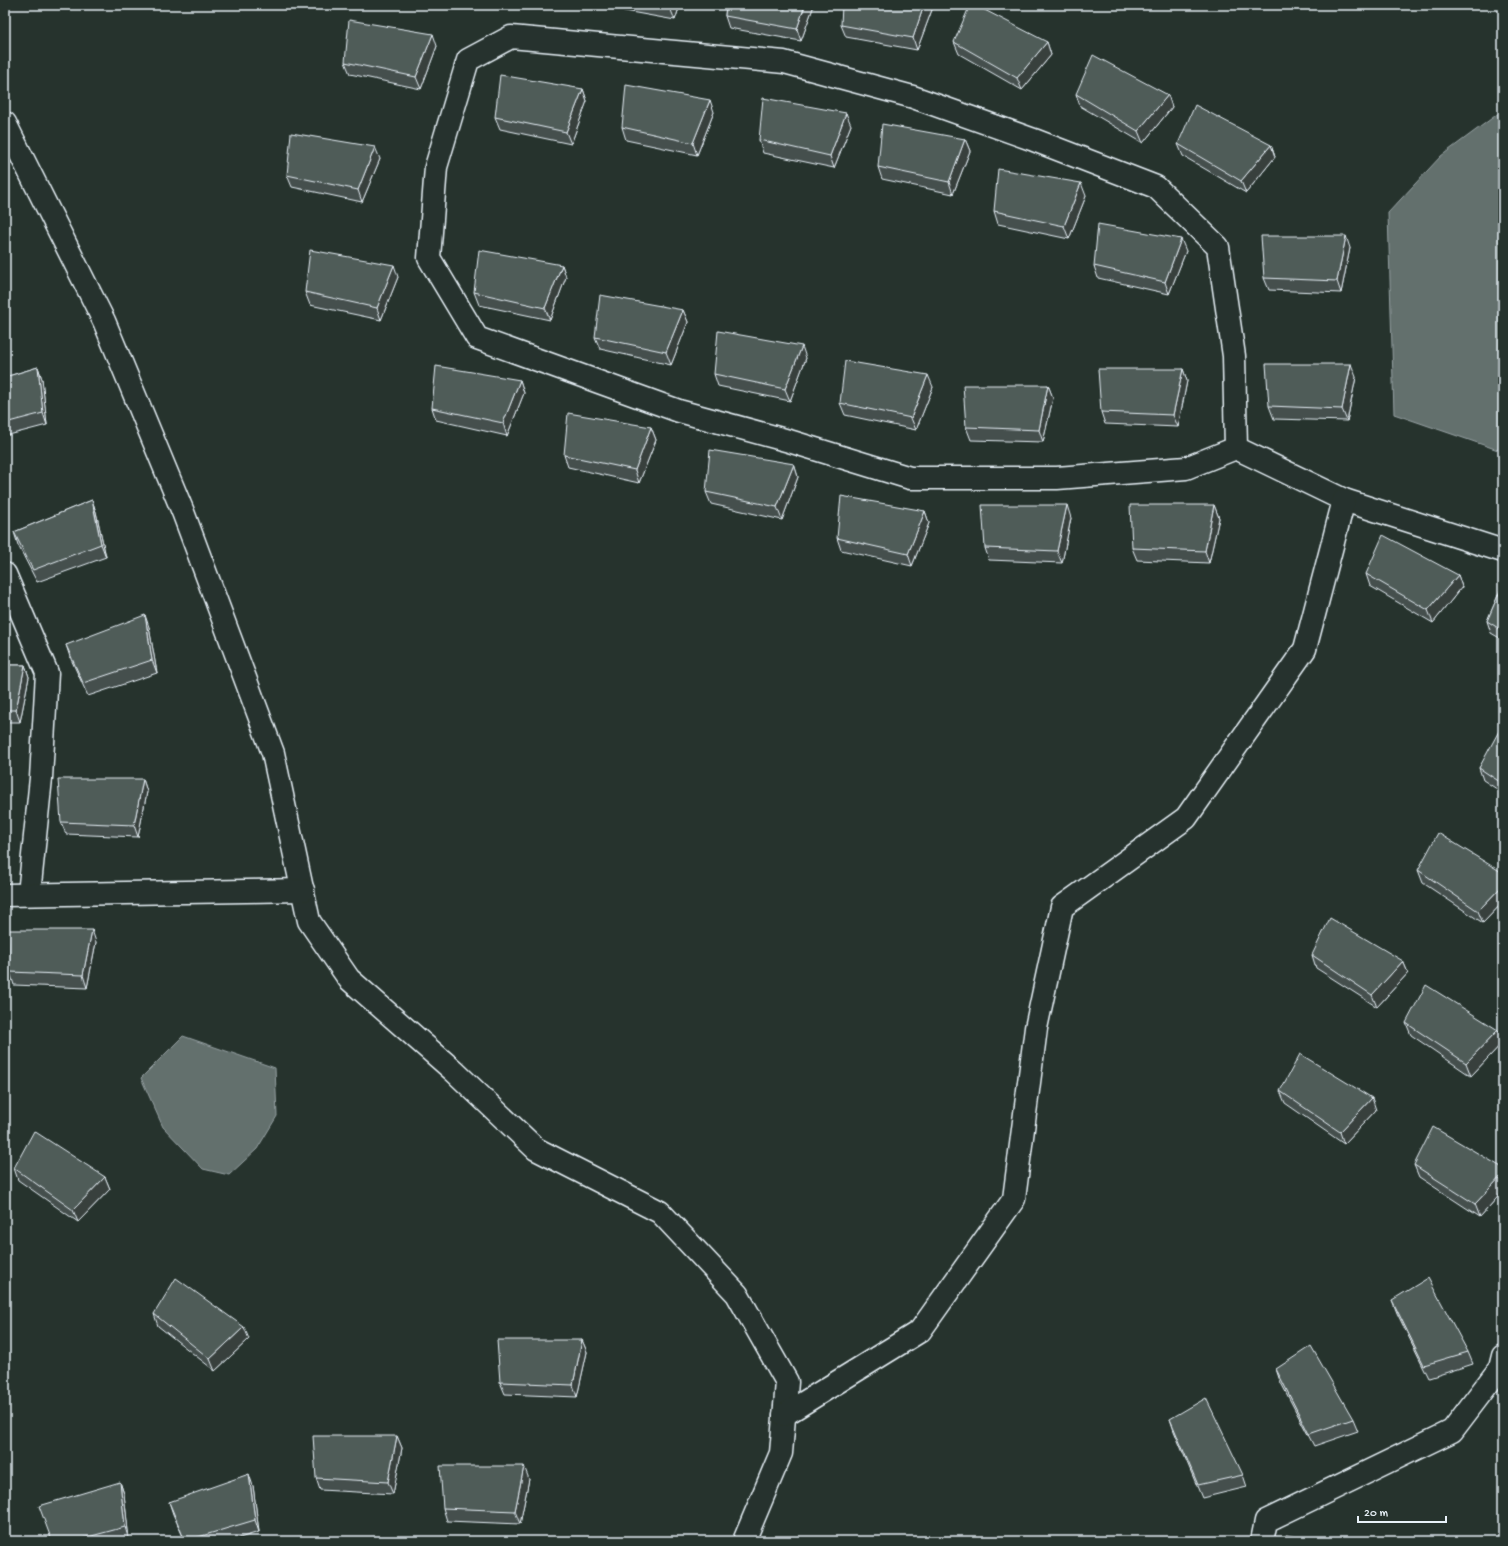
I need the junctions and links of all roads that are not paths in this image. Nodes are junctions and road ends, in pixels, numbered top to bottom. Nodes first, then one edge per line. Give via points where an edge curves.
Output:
1 (5, 123) edge
2 (1236, 448) junction
3 (1344, 500) junction
4 (1503, 551) edge
5 (5, 574) edge
6 (303, 890) junction
7 (29, 894) junction
8 (5, 895) edge
9 (1503, 1356) edge
10 (784, 1415) junction
11 (744, 1541) edge
12 (1262, 1541) edge

1 - 6 street via 104,321 183,512 273,753
2 - 2 street via 1186,468 1057,478 910,478 679,411 477,338 429,258 436,167 468,60 511,37 784,62 913,97 1156,187 1218,247 1234,356
2 - 3 street
3 - 4 street
3 - 10 street via 1305,649 1186,818 1062,907 1036,1028 1014,1199 920,1331
5 - 7 street via 47,673 41,778
6 - 7 street
6 - 10 street via 310,921 349,979 454,1071 536,1149 660,1212 737,1294 787,1382
7 - 8 street
9 - 12 street via 1500,1368 1452,1431 1266,1521
10 - 11 street via 781,1453

